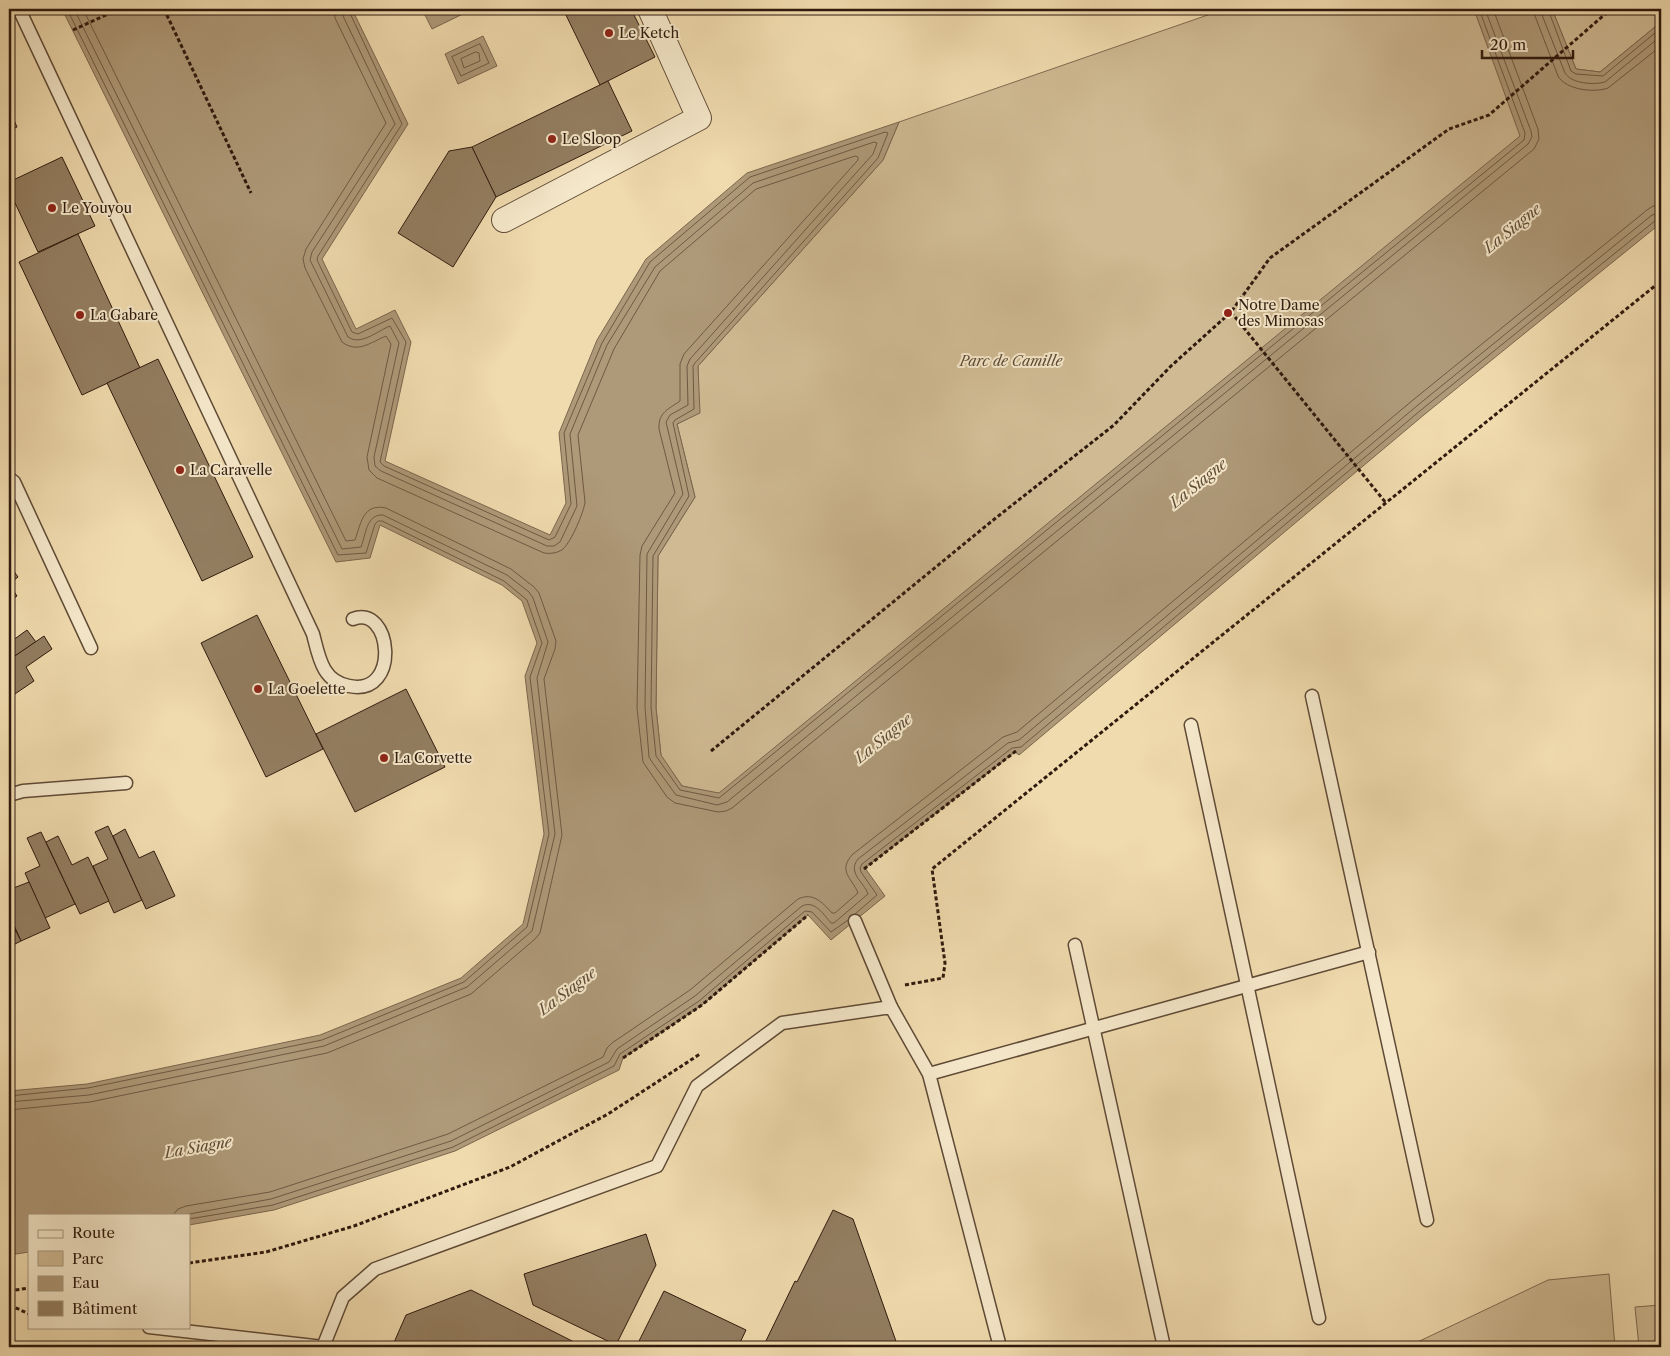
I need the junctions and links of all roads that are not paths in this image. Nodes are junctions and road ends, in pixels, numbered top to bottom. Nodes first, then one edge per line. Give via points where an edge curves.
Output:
1 (19, 9) edge
2 (650, 9) edge
3 (504, 220) dead end
4 (9, 478) edge
5 (353, 619) dead end
6 (91, 648) dead end
7 (1312, 696) dead end
8 (1191, 725) dead end
9 (126, 783) dead end
10 (9, 795) edge
11 (855, 921) dead end
12 (1075, 945) dead end
13 (1369, 952) junction
14 (1248, 986) junction
15 (892, 1007) junction
16 (1093, 1028) junction
17 (929, 1074) junction
18 (1427, 1220) dead end
19 (1319, 1318) dead end
20 (158, 1328) edge
21 (323, 1347) edge
22 (1000, 1347) edge
23 (1164, 1347) edge

1 - 5 lane via 313,634 322,665 330,679 353,687 369,685 377,679 386,655 384,642 373,620 360,616
2 - 3 street via 699,118
4 - 6 lane via 14,482
7 - 13 lane
8 - 14 lane
9 - 10 lane via 23,791
11 - 15 lane
12 - 16 lane
13 - 14 lane
13 - 18 lane
14 - 16 lane
14 - 19 lane
15 - 17 lane
15 - 21 lane via 782,1023 696,1086 657,1166 375,1269 343,1297
16 - 17 lane
16 - 23 lane
17 - 22 lane
20 - 21 lane

